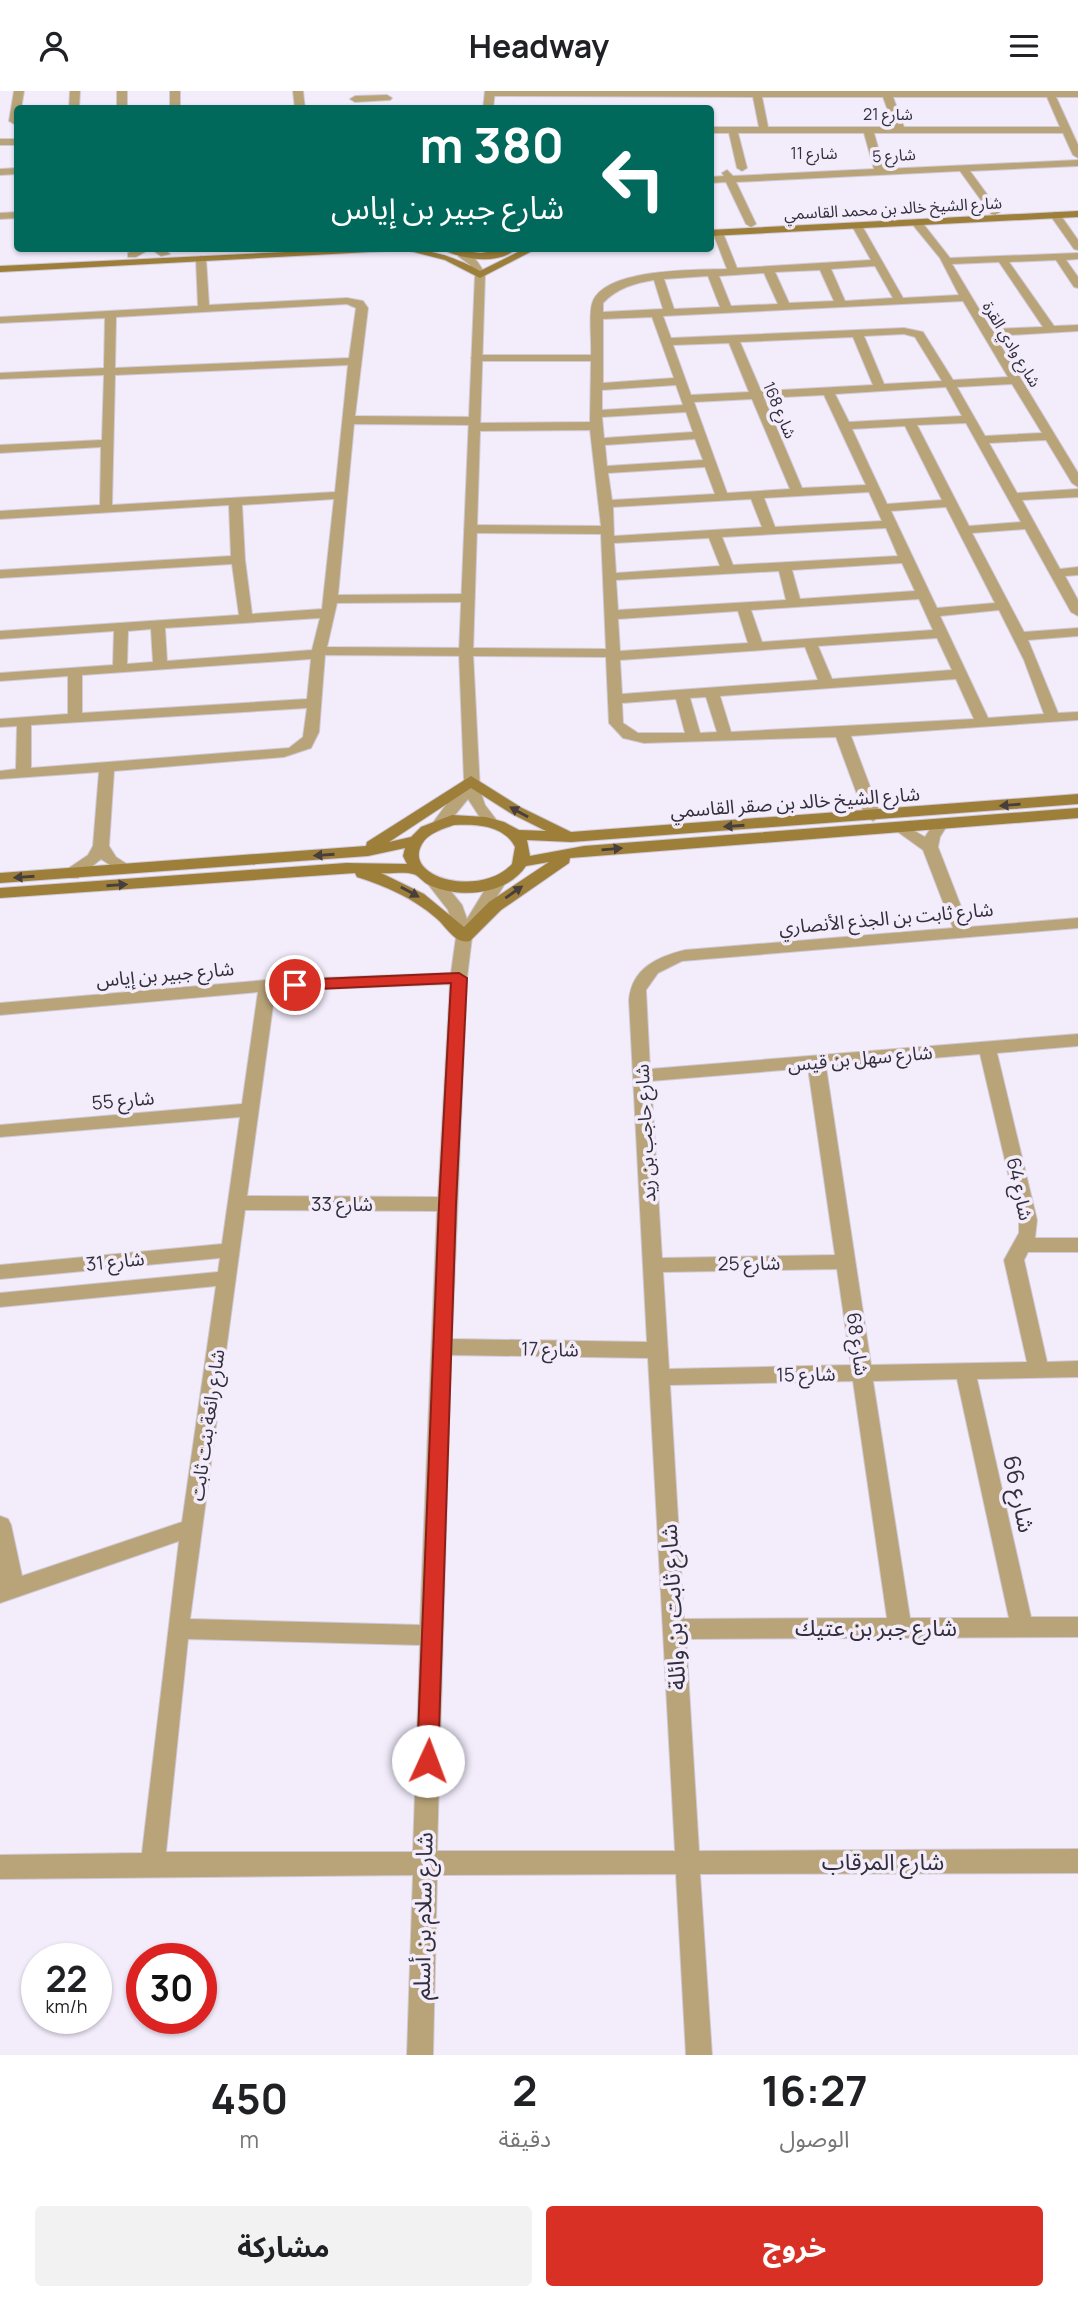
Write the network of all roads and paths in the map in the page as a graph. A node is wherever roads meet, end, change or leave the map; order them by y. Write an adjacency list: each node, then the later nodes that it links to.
1 (490, 92): 2 (street)
2 (594, 92): 5 (street)
3 (789, 92): 5 (street); 6 (street)
4 (898, 92): 6 (street); 7 (street)
5 (757, 94): 13 (street)
6 (887, 94): 15 (street)
7 (1050, 94): 8 (street); 16 (street)
8 (1078, 94)
9 (388, 99): 10 (street)
10 (354, 100)
11 (714, 130): 12 (street, شارع 21)
12 (733, 130): 13 (street, شارع 21); 19 (street)
13 (764, 130): 14 (street, شارع 21)
14 (868, 130): 15 (street, شارع 21); 20 (street)
15 (900, 130): 16 (street, شارع 21)
16 (1066, 130): 17 (street)
17 (1078, 155)
18 (1078, 163): 21 (street, شارع 5)
19 (741, 168): 20 (street, شارع 11); 24 (street, شارع 11)
20 (879, 169): 22 (street, شارع 11)
21 (963, 169): 22 (street, شارع 5); 27 (street)
22 (917, 170): 24 (street, شارع 5)
23 (714, 173): 24 (street, شارع 11)
24 (728, 176): 25 (street, شارع 5); 31 (street)
25 (714, 179)
26 (1078, 208): 27 (main road, شارع الشيخ خالد بن محمد القاسمي)
27 (995, 212): 31 (main road, شارع الشيخ خالد بن محمد القاسمي)
28 (1078, 214): 29 (main road, شارع الشيخ خالد بن محمد القاسمي)
29 (1055, 215): 30 (main road, شارع الشيخ خالد بن محمد القاسمي); 36 (street)
30 (917, 223): 32 (main road, شارع الشيخ خالد بن محمد القاسمي); 51 (street, شارع وادي القرة)
31 (751, 224): 33 (main road, شارع الشيخ خالد بن محمد القاسمي)
32 (858, 226): 34 (main road, شارع الشيخ خالد بن محمد القاسمي); 53 (street)
33 (714, 231)
34 (714, 231)
35 (714, 233): 57 (street)
36 (1078, 247)
37 (138, 252): 46 (street)
38 (154, 252): 46 (main road)
39 (341, 252): 49 (main road)
40 (423, 252): 59 (main road)
41 (457, 252): 59 (street)
42 (461, 252): 43 (main road)
43 (501, 252)
44 (506, 252): 59 (street)
45 (525, 252): 59 (main road)
46 (132, 255): 52 (main road)
47 (1078, 256): 48 (street)
48 (1059, 257): 50 (street); 61 (street)
49 (201, 259): 55 (main road); 65 (street)
50 (1002, 259): 51 (street); 74 (street)
51 (947, 261): 62 (street, شارع وادي القرة)
52 (0, 262)
53 (879, 264): 54 (street); 63 (street)
54 (824, 266): 56 (street); 64 (street)
55 (0, 269)
56 (768, 269): 57 (street); 71 (street)
57 (733, 271): 58 (street)
58 (712, 272): 60 (street); 66 (street)
59 (480, 275): 79 (street)
60 (657, 276): 68 (street); 70 (street)
61 (1078, 285)
62 (966, 297): 63 (street); 76 (street, شارع وادي القرة)
63 (899, 300): 64 (street)
64 (841, 304): 71 (street)
65 (205, 309): 69 (street); 81 (street)
66 (727, 310): 68 (street); 71 (street)
67 (656, 313): 68 (street); 70 (street); 78 (street)
68 (670, 313)
69 (111, 314): 72 (street); 82 (street)
70 (596, 316): 80 (street)
71 (780, 319): 75 (street); 77 (street)
72 (0, 320)
73 (1078, 328): 74 (street)
74 (1050, 329): 76 (street)
75 (856, 333): 86 (street); 88 (street)
76 (987, 333): 84 (street, شارع وادي القرة)
77 (733, 339): 78 (street); 90 (street, شارع 168)
78 (667, 342): 85 (street)
79 (477, 358): 80 (street); 96 (street)
80 (596, 358): 87 (street)
81 (354, 361): 82 (street); 92 (street)
82 (110, 371): 83 (street); 102 (street)
83 (0, 376)
84 (1015, 380): 86 (street); 99 (street, شارع وادي القرة)
85 (681, 381): 87 (street); 91 (street)
86 (950, 384): 88 (street); 93 (street)
87 (597, 387): 94 (street)
88 (880, 388): 89 (street)
89 (828, 391): 90 (street); 97 (street)
90 (757, 395): 91 (street); 108 (street, شارع 168)
91 (688, 403): 94 (street); 98 (street)
92 (348, 419): 96 (street); 110 (street)
93 (968, 419): 95 (street); 100 (street)
94 (597, 420): 96 (street); 101 (street)
95 (909, 422): 97 (street); 115 (street)
96 (474, 424): 122 (street)
97 (844, 426): 107 (street)
98 (700, 435): 101 (street); 104 (street)
99 (1049, 436): 100 (street); 106 (street, شارع وادي القرة)
100 (981, 440): 112 (street)
101 (598, 442): 105 (street)
102 (108, 443): 103 (street); 118 (street)
103 (0, 449)
104 (710, 463): 105 (street); 113 (street)
105 (602, 470): 116 (street)
106 (1078, 483)
107 (873, 488): 108 (street); 117 (street)
108 (797, 492): 111 (street)
109 (1078, 493): 112 (street)
110 (341, 495): 114 (street); 138 (street)
111 (756, 495): 113 (street); 124 (street)
112 (1014, 496): 121 (street)
113 (722, 497): 116 (street)
114 (235, 501): 118 (street); 128 (street)
115 (948, 503): 117 (street); 123 (street)
116 (606, 504): 126 (street)
117 (882, 507): 120 (street)
118 (106, 509): 119 (street)
119 (0, 515)
120 (890, 524): 124 (street); 127 (street)
121 (1030, 525): 123 (street); 133 (street)
122 (470, 529): 126 (street); 136 (street)
123 (963, 530): 139 (street)
124 (770, 531): 125 (street)
125 (714, 534): 126 (street); 130 (street)
126 (606, 535): 134 (street)
127 (906, 559): 129 (street); 135 (street)
128 (238, 560): 132 (street); 144 (street)
129 (784, 566): 130 (street); 137 (street)
130 (728, 570): 134 (street)
131 (1078, 571): 133 (street)
132 (0, 573)
133 (1057, 573): 141 (street)
134 (608, 577): 143 (street)
135 (923, 595): 137 (street); 142 (street)
136 (468, 598): 138 (street); 154 (street)
137 (794, 603): 140 (street)
138 (329, 606): 144 (street); 153 (street)
139 (1003, 606): 142 (street); 150 (street)
140 (743, 607): 143 (street); 152 (street)
141 (1078, 612)
142 (931, 613): 148 (street)
143 (611, 615): 155 (street)
144 (246, 619): 145 (street)
145 (158, 625): 146 (street); 156 (street)
146 (121, 627): 149 (street); 157 (street)
147 (1078, 632): 150 (street)
148 (941, 634): 151 (street); 159 (street)
149 (0, 635)
150 (1019, 637): 167 (street)
151 (810, 643): 152 (street); 161 (street)
152 (756, 646): 155 (street)
153 (318, 652): 154 (street); 156 (street); 165 (street)
154 (466, 653): 155 (street); 178 (street)
155 (613, 654): 164 (street)
156 (160, 666): 157 (street)
157 (120, 669): 158 (street)
158 (75, 672): 160 (street); 168 (street)
159 (960, 674): 161 (street); 170 (street)
160 (0, 677)
161 (826, 684): 162 (street)
162 (712, 692): 163 (street); 173 (street)
163 (682, 694): 164 (street); 174 (street)
164 (615, 699): 174 (street)
165 (314, 703): 168 (street); 175 (street)
166 (1078, 716): 167 (street)
167 (1052, 717): 170 (street)
168 (75, 718): 169 (street)
169 (24, 722): 171 (street); 176 (street)
170 (983, 722): 172 (street)
171 (0, 723)
172 (842, 732): 173 (street); 181 (street)
173 (725, 736): 174 (street)
174 (694, 738)
175 (107, 769): 176 (street); 189 (street)
176 (23, 774): 177 (street)
177 (0, 775)
178 (471, 781): 182 (street); 183 (street); 187 (main road, one-way to 178); 192 (main road)
179 (1078, 799): 181 (main road, شارع الشيخ خالد بن صقر القاسمي, one-way to 181)
180 (1078, 813): 184 (main road, شارع الشيخ خالد بن صقر القاسمي)
181 (873, 816): 187 (main road, شارع الشيخ خالد بن صقر القاسمي, one-way to 187)
182 (489, 822): 183 (main road); 186 (main road)
183 (440, 824): 188 (main road)
184 (940, 824): 185 (main road, شارع الشيخ خالد بن صقر القاسمي); 190 (street)
185 (899, 827): 190 (street); 191 (main road, شارع الشيخ خالد بن صقر القاسمي, one-way to 185)
186 (515, 835): 187 (main road, شارع الشيخ خالد بن صقر القاسمي); 193 (main road)
187 (571, 838)
188 (415, 841): 192 (main road); 195 (main road)
189 (101, 846): 196 (street); 197 (street)
190 (930, 847): 203 (street)
191 (584, 851): 193 (main road, شارع الشيخ خالد بن صقر القاسمي); 204 (main road, one-way to 191)
192 (358, 852): 196 (main road, one-way to 196)
193 (521, 862): 199 (main road)
194 (346, 868): 195 (main road); 201 (main road, one-way to 194); 204 (main road, one-way to 204)
195 (416, 869): 200 (main road)
196 (128, 870): 197 (main road)
197 (72, 874): 198 (main road, one-way to 198)
198 (0, 879)
199 (498, 882): 200 (main road); 204 (street, شارع سلام بن أسلم)
200 (435, 883): 204 (street, شارع سلام بن أسلم)
201 (0, 893)
202 (1078, 923): 203 (street, شارع ثابت بن الجذع الأنصاري)
203 (962, 932): 205 (street, شارع ثابت بن الجذع الأنصاري)
204 (464, 937): 206 (street, شارع سلام بن أسلم)
205 (697, 954): 212 (street, شارع حاجب بن زيد)
206 (459, 978): 207 (street, شارع جبير بن إياس); 216 (street, شارع سلام بن أسلم)
207 (267, 986): 208 (street, شارع جبير بن إياس); 213 (street, شارع رائعة بنت ثابت)
208 (0, 1009)
209 (1078, 1040): 210 (street, شارع سهل بن قيس)
210 (987, 1047): 211 (street, شارع سهل بن قيس); 217 (street, شارع 64)
211 (816, 1061): 212 (street, شارع سهل بن قيس); 220 (street, شارع 68)
212 (641, 1076): 221 (street, شارع حاجب بن زيد)
213 (250, 1110): 214 (street, شارع 55); 215 (street, شارع رائعة بنت ثابت)
214 (0, 1131)
215 (237, 1203): 216 (street, شارع 33); 219 (street, شارع رائعة بنت ثابت)
216 (447, 1204): 225 (street, شارع سلام بن أسلم)
217 (1022, 1245): 218 (street); 228 (street, شارع 64)
218 (1078, 1245)
219 (231, 1250): 222 (street, شارع 31); 223 (street, شارع رائعة بنت ثابت)
220 (846, 1262): 221 (street, شارع 25); 230 (street, شارع 68)
221 (653, 1265): 226 (street, شارع حاجب بن زيد)
222 (0, 1272)
223 (227, 1278): 224 (street, شارع 31); 233 (street, شارع رائعة بنت ثابت)
224 (0, 1300)
225 (442, 1347): 226 (street, شارع 17); 240 (street, شارع سلام بن أسلم)
226 (657, 1350): 231 (street, شارع ثابت بن وائلة)
227 (1078, 1369): 228 (street, شارع 15)
228 (1039, 1370): 229 (street, شارع 15)
229 (965, 1371): 230 (street, شارع 15); 235 (street, شارع 66)
230 (863, 1373): 231 (street, شارع 15); 237 (street, شارع 68)
231 (659, 1377): 239 (street, شارع ثابت بن وائلة)
232 (0, 1525): 234 (street)
233 (193, 1527): 234 (street); 238 (street, شارع رائعة بنت ثابت)
234 (7, 1590)
235 (1022, 1627): 236 (street, شارع جبر بن عتيك); 237 (street, شارع جبر بن عتيك)
236 (1078, 1627)
237 (900, 1628): 239 (street, شارع جبر بن عتيك)
238 (178, 1629): 240 (street); 243 (street, شارع رائعة بنت ثابت)
239 (674, 1629): 244 (street, شارع ثابت بن وائلة)
240 (431, 1635): 242 (street, شارع سلام بن أسلم)
241 (1078, 1861): 244 (street, شارع المرقاب)
242 (424, 1862): 243 (street); 244 (street, شارع المرقاب); 246 (street, شارع سلام بن أسلم)
243 (153, 1864): 245 (street)
244 (689, 1864): 247 (street)
245 (0, 1867)
246 (420, 2055)
247 (699, 2055)

